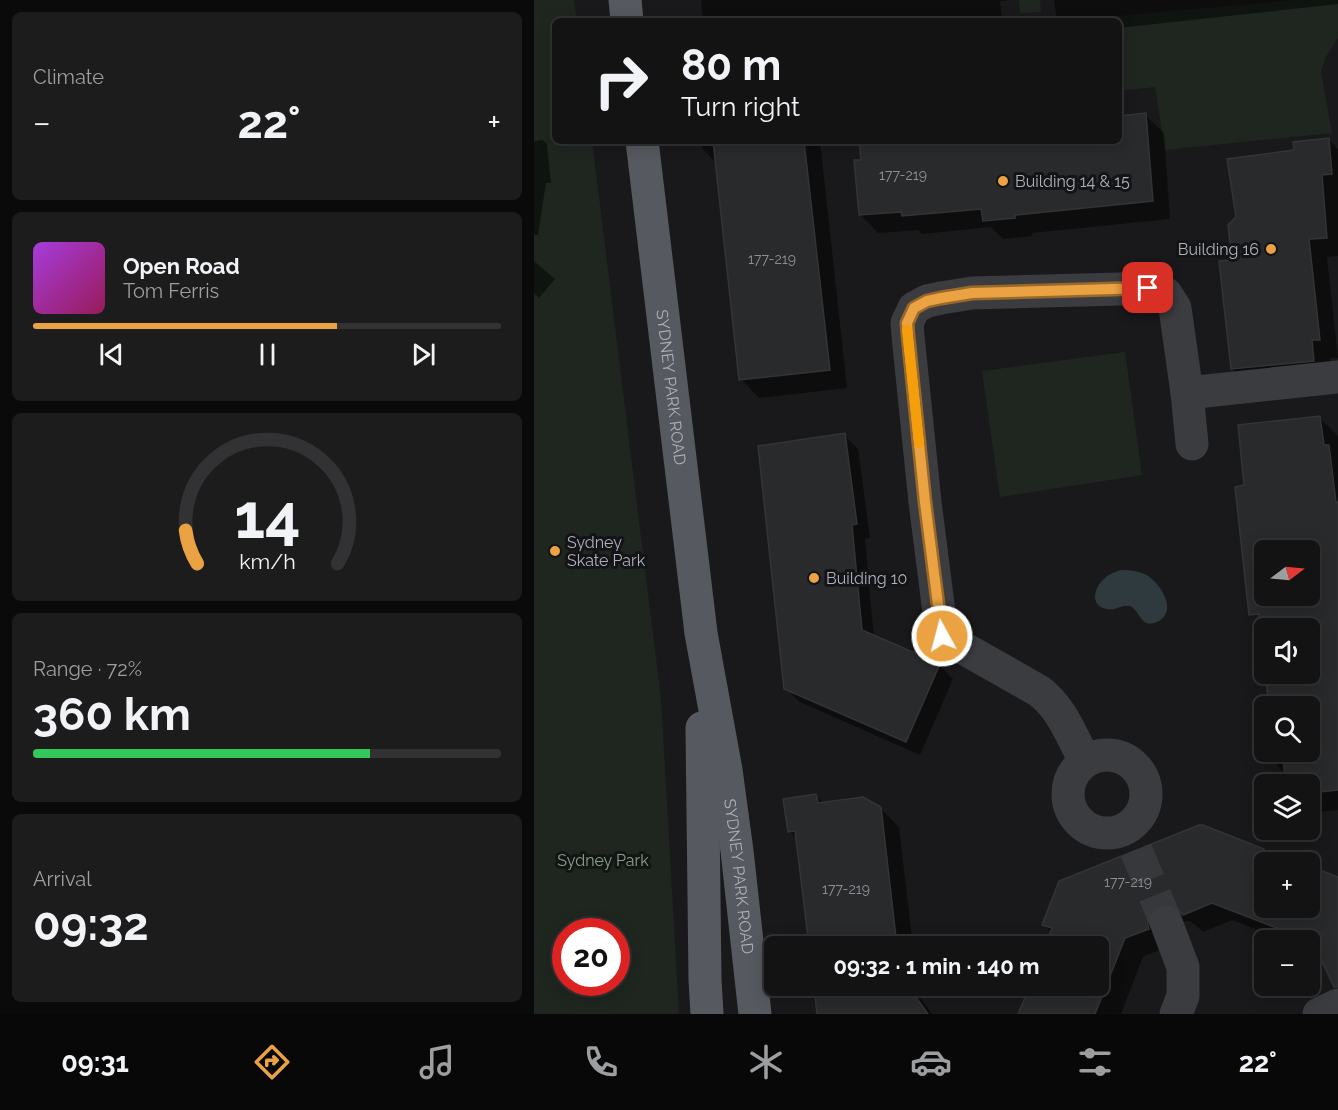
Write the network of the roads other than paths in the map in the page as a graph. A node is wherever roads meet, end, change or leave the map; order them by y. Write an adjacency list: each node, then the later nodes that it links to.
1 (624, 0): 2 (main road)
2 (627, 18)
3 (642, 144): 7 (main road, SYDNEY PARK ROAD)
4 (1338, 377): 5 (lane)
5 (1186, 393): 6 (lane); 8 (lane)
6 (1192, 444)
7 (700, 633): 12 (main road, SYDNEY PARK ROAD); 13 (main road, SYDNEY PARK ROAD)
8 (1085, 761): 8 (lane)
9 (1166, 922): 10 (lane)
10 (1184, 967): 14 (lane); 15 (lane)
11 (1338, 1005): 16 (lane)
12 (707, 1014)
13 (755, 1014)
14 (1153, 1014)
15 (1176, 1014)
16 (1319, 1014)

